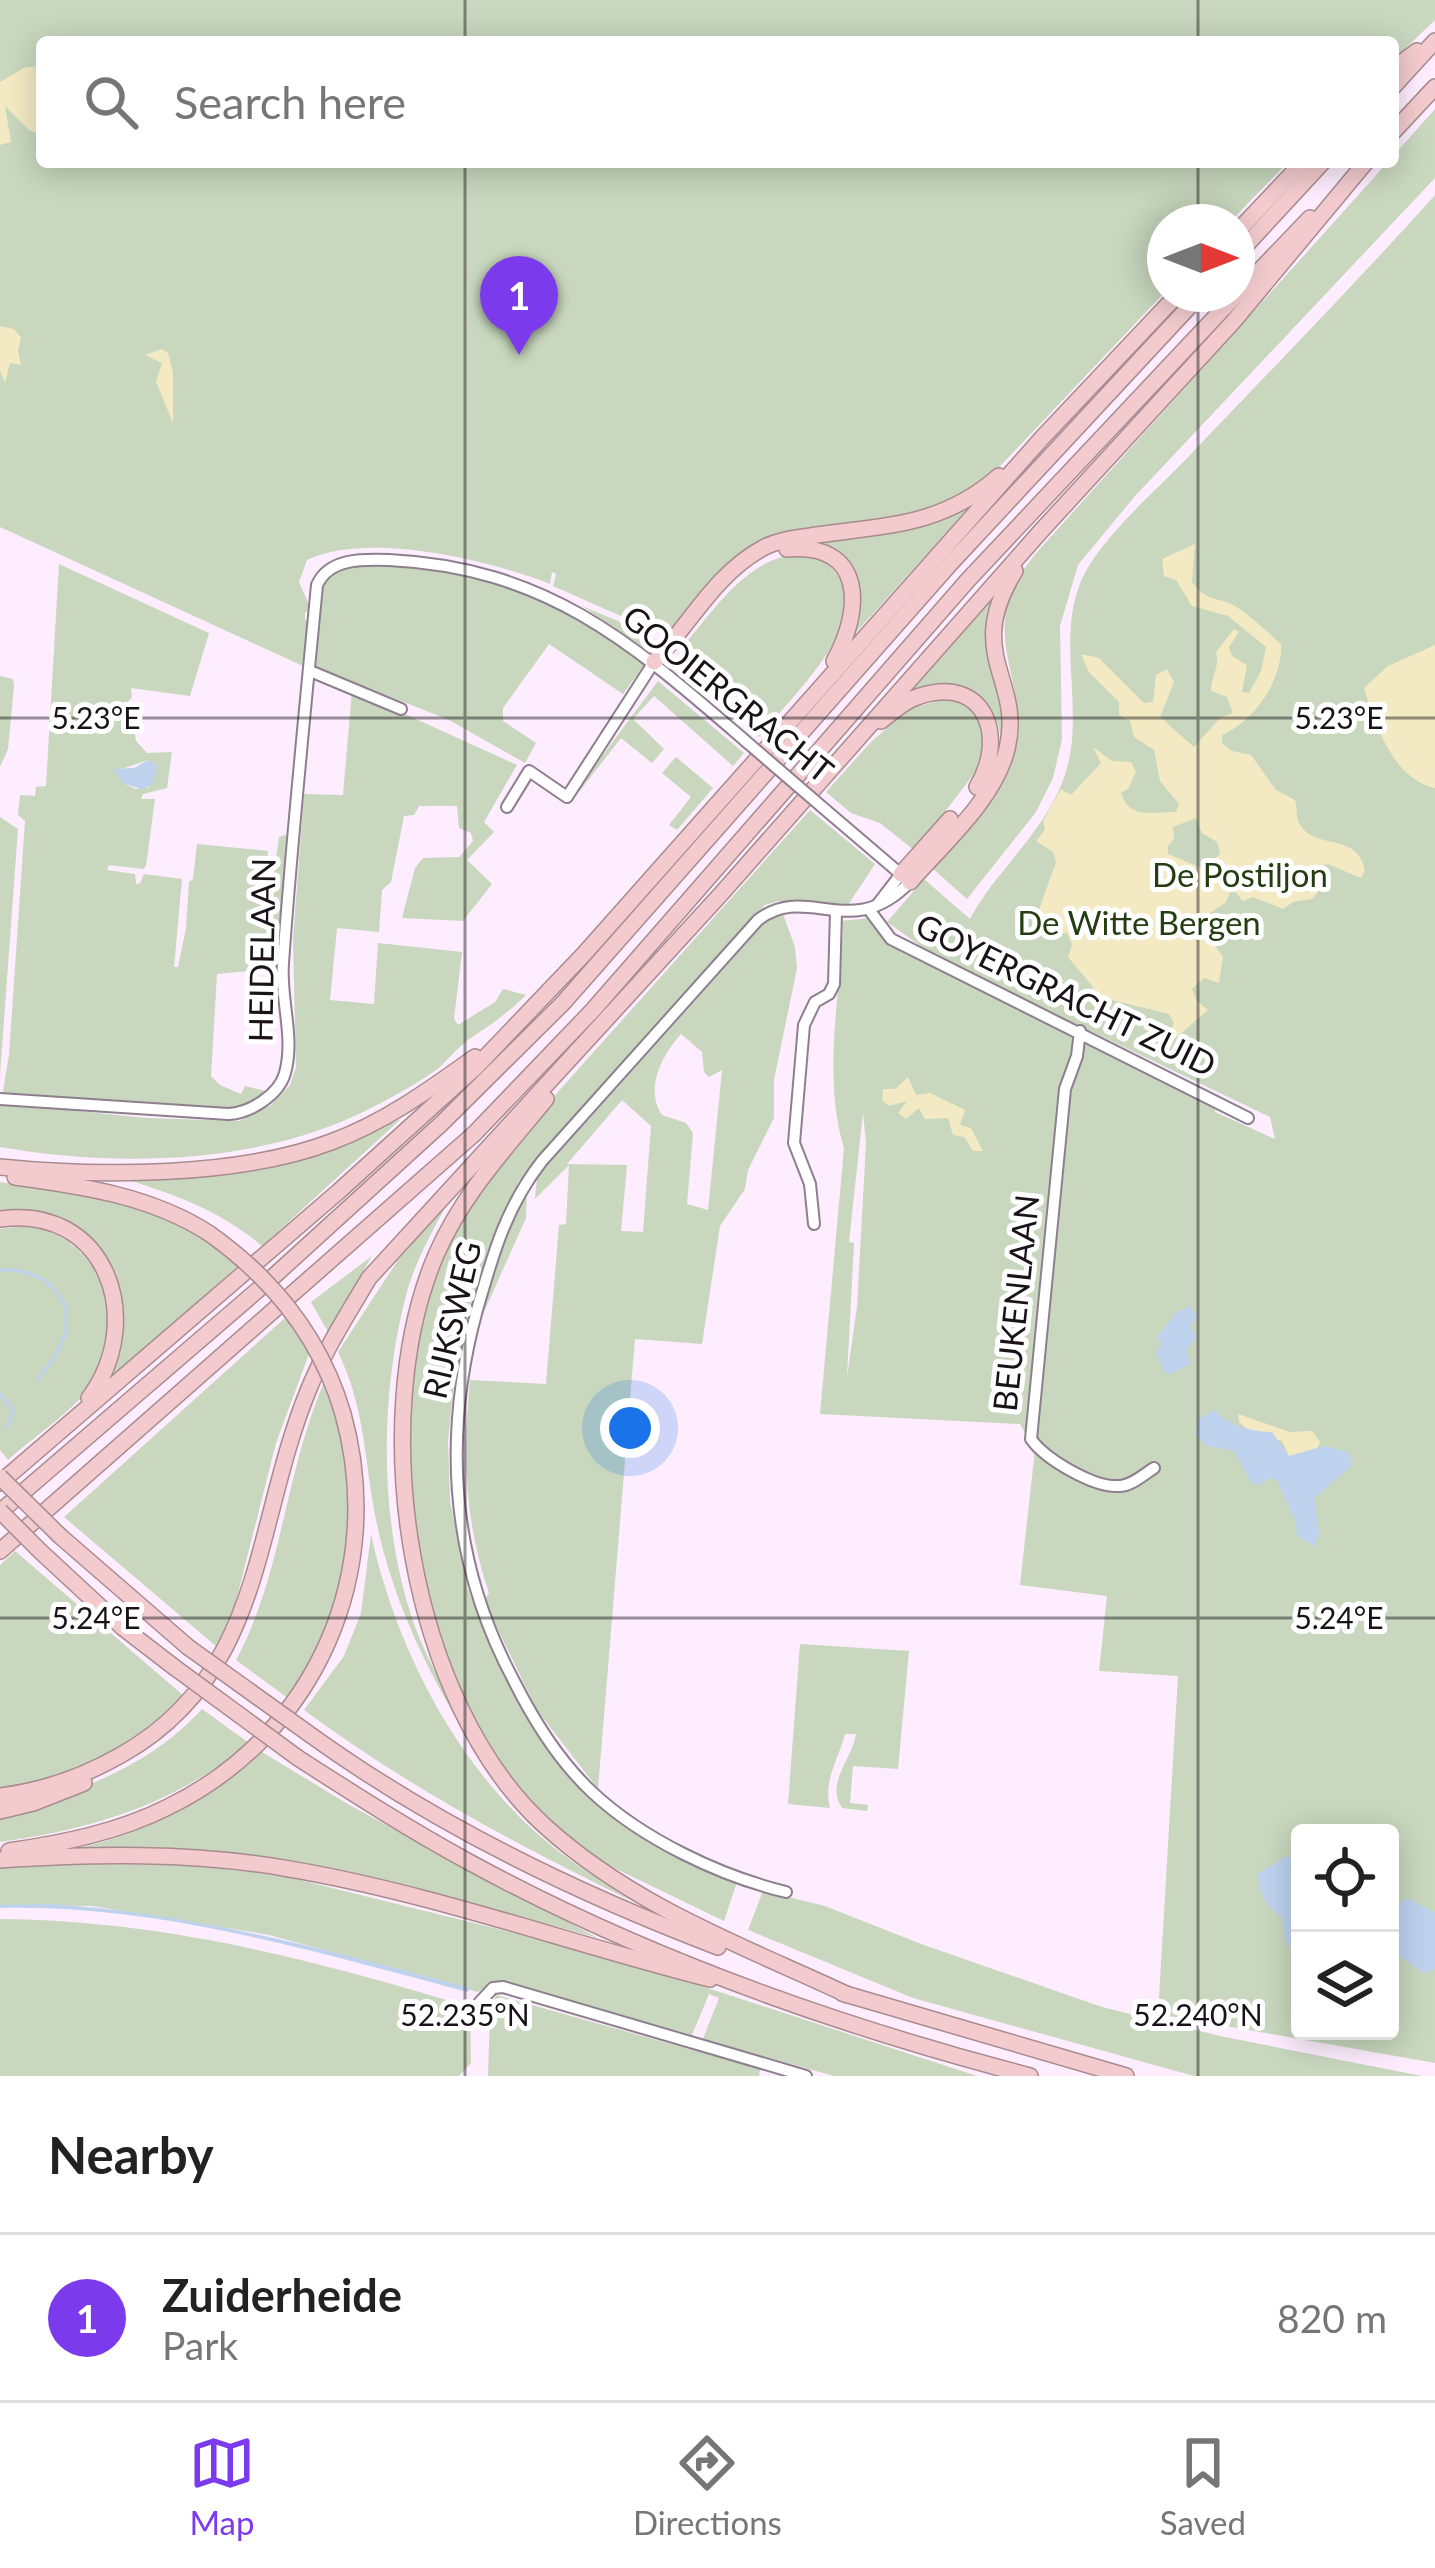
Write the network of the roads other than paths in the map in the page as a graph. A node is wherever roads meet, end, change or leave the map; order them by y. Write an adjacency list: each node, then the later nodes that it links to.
1 (1435, 40): 2 (highway); 3 (highway)
2 (1399, 66)
3 (1399, 80)
4 (1435, 87): 5 (highway)
5 (1399, 126)
6 (1297, 168): 10 (highway)
7 (1318, 168): 11 (highway)
8 (1359, 168): 12 (highway)
9 (1360, 168): 17 (highway)
10 (1255, 213)
11 (1255, 236)
12 (1255, 275)
13 (1161, 312): 16 (highway)
14 (1185, 312): 39 (highway)
15 (1220, 312): 40 (highway)
16 (1042, 438): 18 (highway); 20 (highway)
17 (1040, 531): 22 (highway); 24 (highway)
18 (658, 666): 19 (street, GOOIERGRACHT); 20 (highway); 23 (street); 24 (street, GOOIERGRACHT, bridge)
19 (310, 670): 21 (street); 30 (street, HEIDELAAN)
20 (819, 686): 27 (highway)
21 (401, 709)
22 (854, 740): 24 (highway); 29 (highway)
23 (507, 807)
24 (905, 878): 25 (street)
25 (873, 909): 26 (street); 28 (street, GOYERGRACHT ZUID)
26 (834, 912): 34 (street); 44 (street, RIJKSWEG)
27 (511, 1031): 32 (highway); 35 (highway)
28 (1079, 1031): 31 (street, GOYERGRACHT ZUID); 36 (street, BEUKENLAAN)
29 (586, 1043): 38 (highway); 45 (highway)
30 (0, 1099)
31 (1248, 1118)
32 (0, 1171): 43 (highway, bridge)
33 (0, 1219): 35 (highway)
34 (814, 1224)
35 (73, 1420): 37 (highway)
36 (1154, 1468)
37 (0, 1480): 45 (highway, bridge)
38 (274, 1508): 41 (highway); 42 (highway)
39 (0, 1511): 46 (highway, bridge)
40 (0, 1551)
41 (0, 1796)
42 (0, 1810)
43 (0, 1856): 46 (highway)
44 (786, 1892)
45 (848, 1995): 50 (highway)
46 (782, 1998): 49 (highway)
47 (479, 2002): 48 (street)
48 (806, 2076)
49 (1030, 2076)
50 (1126, 2076)

